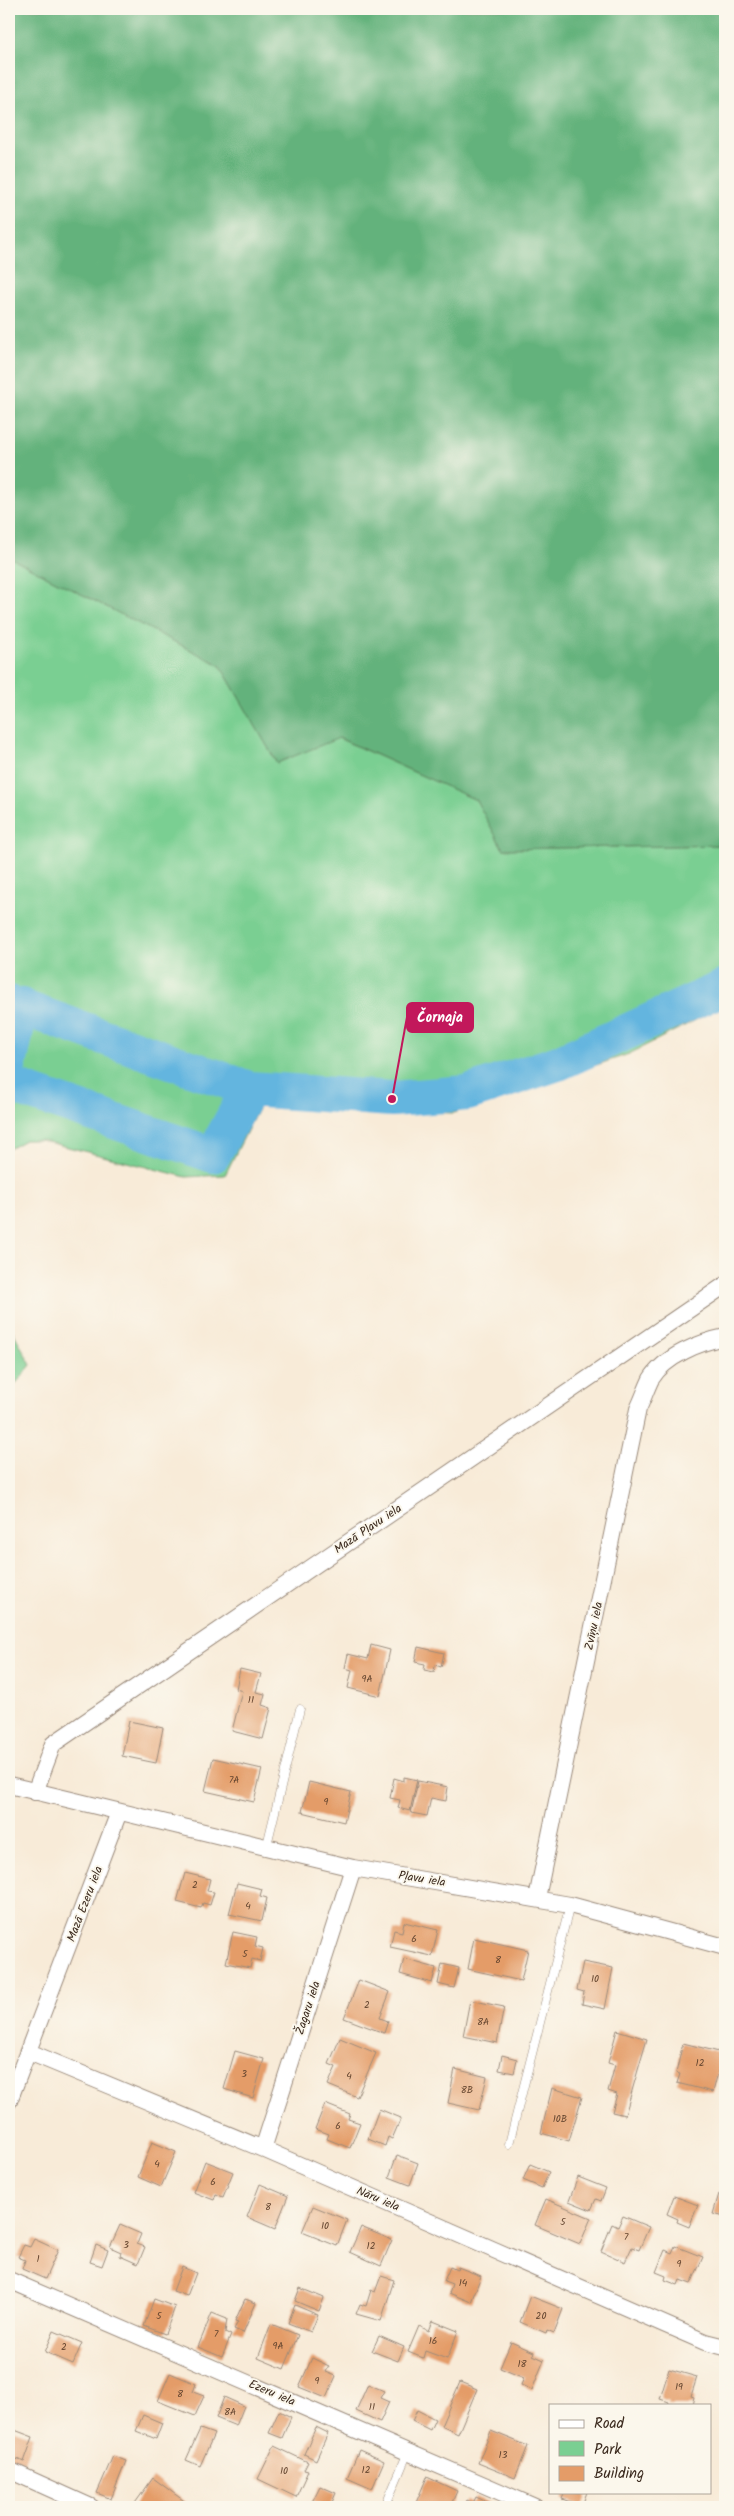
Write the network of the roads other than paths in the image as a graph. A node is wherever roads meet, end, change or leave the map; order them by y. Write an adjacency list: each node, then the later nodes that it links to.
1 (725, 1285): 5 (street, Mazā Pļavu iela)
2 (725, 1337): 9 (street, Zvīņu iela)
3 (300, 1709): 7 (lane)
4 (9, 1785): 5 (street)
5 (35, 1792): 6 (street)
6 (119, 1812): 7 (street, Pļavu iela); 12 (street, Mazā Ezeru iela)
7 (266, 1849): 8 (street, Pļavu iela)
8 (353, 1868): 9 (street, Pļavu iela); 15 (street, Žagaru iela)
9 (538, 1898): 10 (street, Pļavu iela)
10 (570, 1905): 11 (street, Pļavu iela); 14 (lane)
11 (725, 1946)
12 (29, 2052): 13 (street, Mazā Ezeru iela); 15 (street, Nāru iela)
13 (9, 2101)
14 (509, 2144)
15 (263, 2149): 17 (street, Nāru iela)
16 (9, 2280): 18 (street, Ezeru iela)
17 (725, 2348)
18 (408, 2452): 21 (lane); 22 (street, Ezeru iela)
19 (9, 2470): 20 (street)
20 (91, 2507)
21 (385, 2507)
22 (535, 2507)

